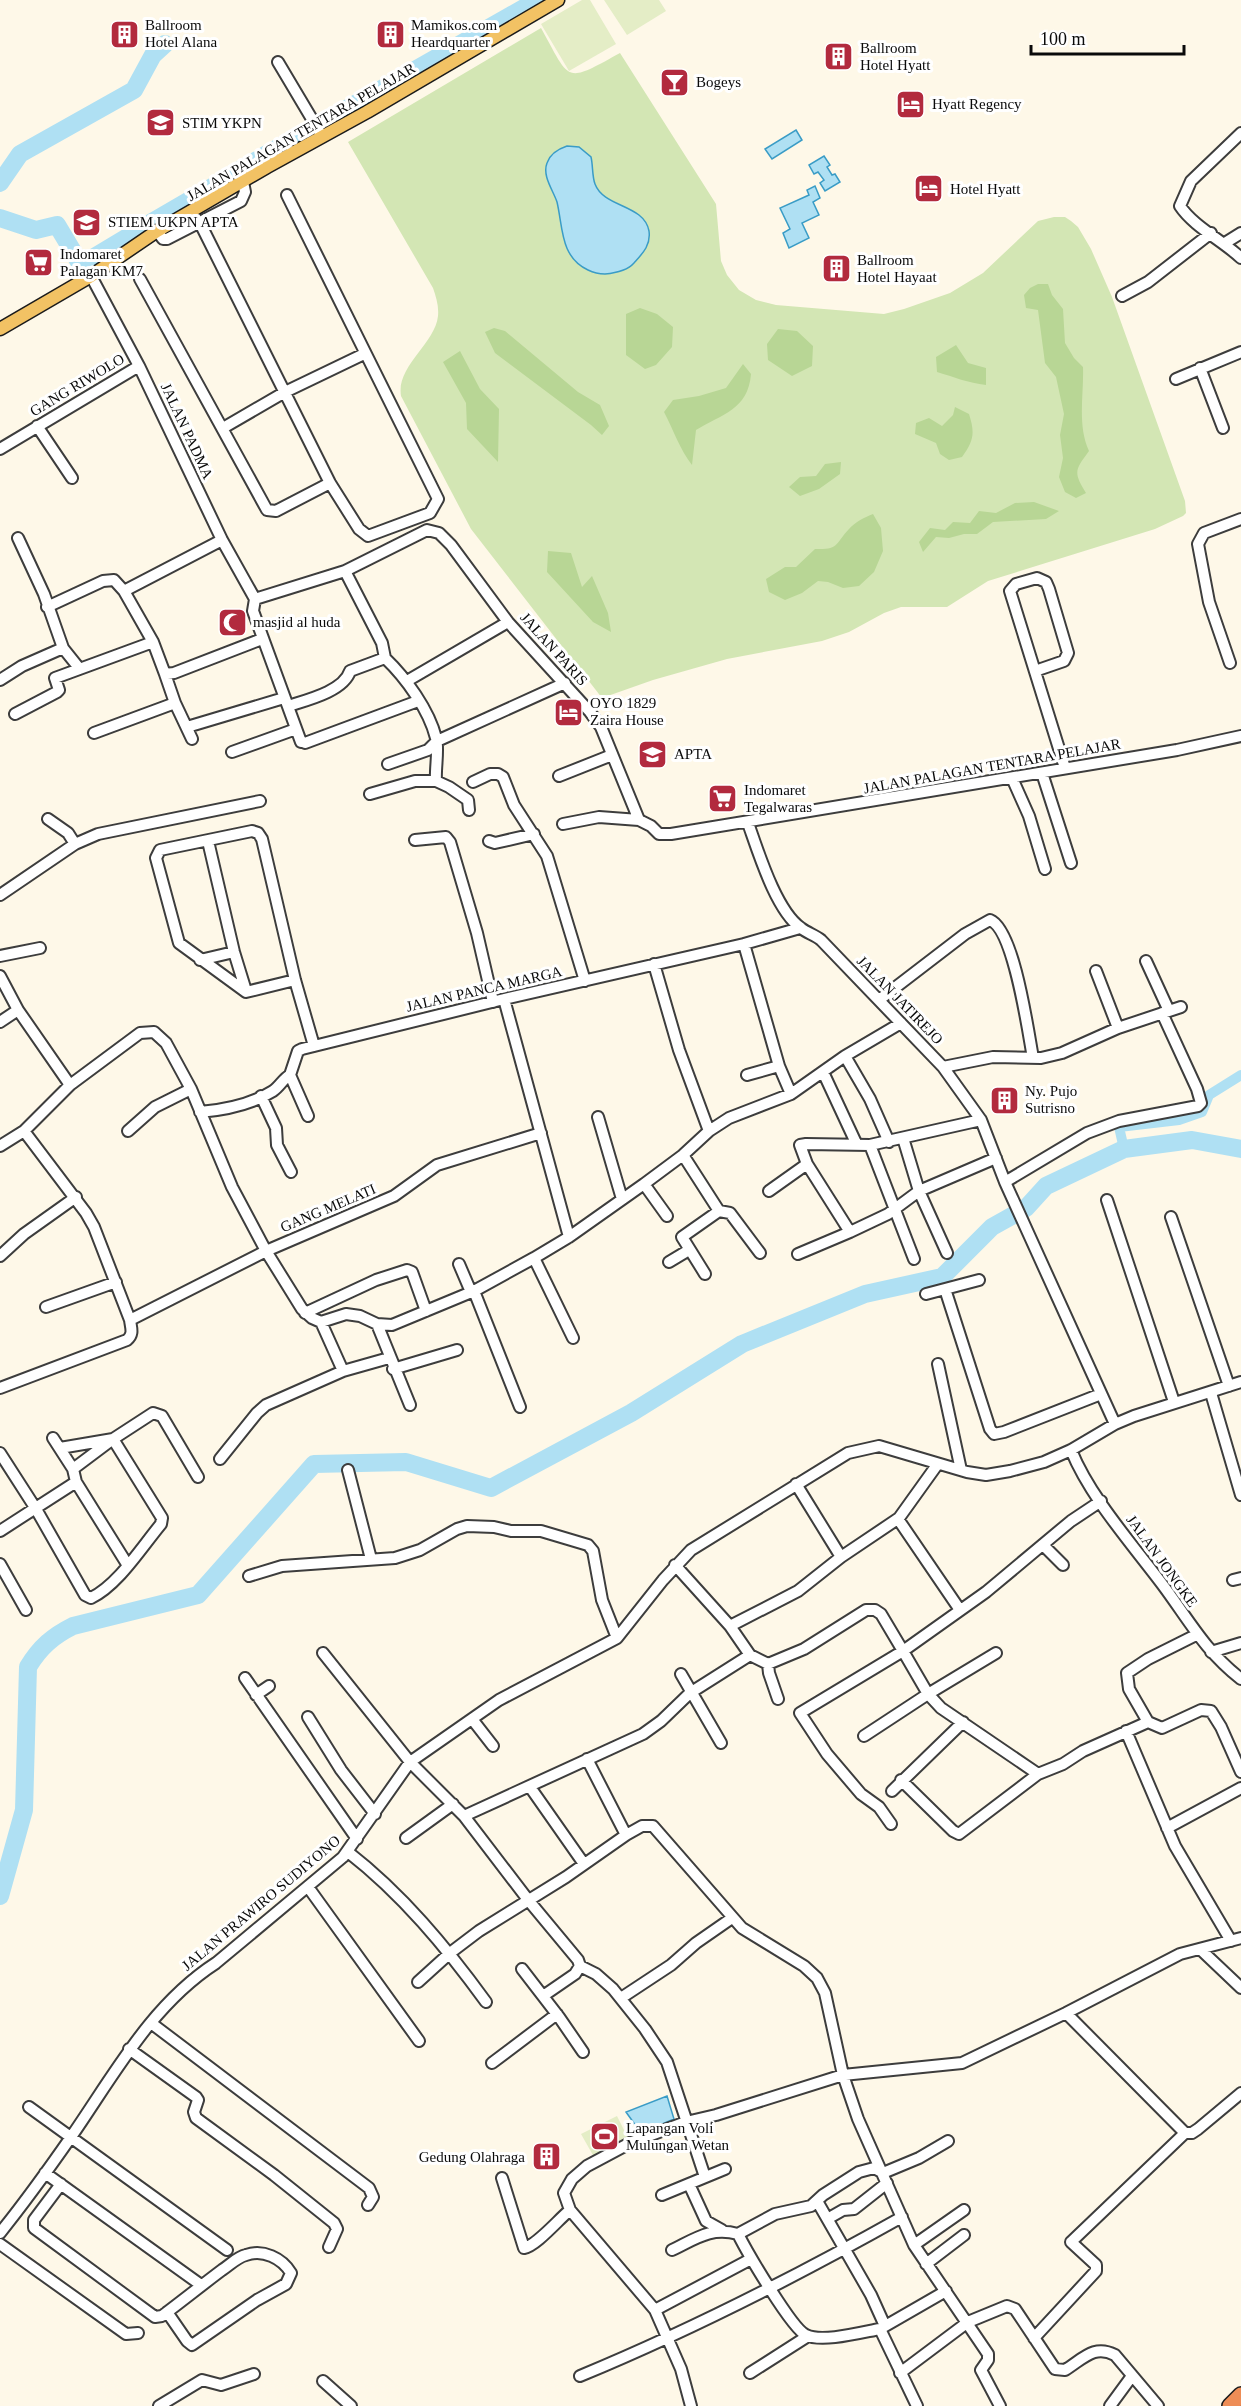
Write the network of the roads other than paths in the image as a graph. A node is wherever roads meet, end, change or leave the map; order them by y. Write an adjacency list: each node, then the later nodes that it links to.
1 (558, 0): 4 (main road, JALAN PALAGAN TENTARA PELAJAR)
2 (278, 62): 4 (street)
3 (1241, 133): 9 (street)
4 (322, 136): 5 (main road, JALAN PALAGAN TENTARA PELAJAR)
5 (243, 183): 7 (street); 8 (main road, JALAN PALAGAN TENTARA PELAJAR)
6 (287, 195): 18 (street)
7 (200, 223): 8 (street); 22 (street)
8 (157, 231): 13 (main road, JALAN PALAGAN TENTARA PELAJAR)
9 (1211, 233): 11 (street); 15 (street)
10 (1241, 233): 11 (street)
11 (1225, 243): 12 (street)
12 (1241, 258)
13 (91, 276): 16 (main road, JALAN PALAGAN TENTARA PELAJAR); 19 (street, JALAN PADMA)
14 (140, 279): 24 (street)
15 (1122, 296)
16 (0, 329)
17 (1241, 352): 20 (street)
18 (364, 354): 22 (street); 28 (street)
19 (139, 366): 23 (street, GANG RIWOLO); 31 (street, JALAN PADMA)
20 (1200, 368): 21 (street); 25 (street)
21 (1176, 379)
22 (285, 392): 24 (street); 28 (street)
23 (37, 426): 26 (street, GANG RIWOLO); 27 (street)
24 (223, 428): 28 (street)
25 (1223, 428)
26 (0, 449)
27 (72, 478)
28 (330, 483)
29 (1241, 519): 41 (street)
30 (18, 538): 35 (street)
31 (222, 540): 33 (street); 34 (street, JALAN PADMA)
32 (345, 571): 34 (street, JALAN PARIS); 36 (street, JALAN PARIS); 40 (street)
33 (124, 591): 35 (street); 38 (street)
34 (255, 599): 37 (street)
35 (47, 608): 39 (street)
36 (508, 622): 46 (street); 47 (street, JALAN PARIS)
37 (262, 639): 44 (street); 49 (street)
38 (153, 642): 42 (street); 44 (street)
39 (63, 648): 42 (street); 45 (street)
40 (386, 658): 46 (street); 49 (street)
41 (1230, 663)
42 (79, 668): 51 (street)
43 (1035, 671): 43 (street); 61 (street)
44 (165, 674): 50 (street)
45 (0, 680)
46 (407, 681): 48 (street)
47 (565, 683): 57 (street); 59 (street, JALAN PARIS)
48 (418, 701): 53 (street); 57 (street)
49 (286, 702): 52 (street); 53 (street)
50 (175, 703): 52 (street); 54 (street)
51 (15, 714)
52 (187, 728): 56 (street)
53 (296, 729): 58 (street)
54 (94, 733)
55 (1241, 736): 61 (street, JALAN PALAGAN TENTARA PELAJAR)
56 (192, 739)
57 (437, 741): 60 (street); 65 (street)
58 (232, 752)
59 (612, 755): 63 (street); 71 (street, JALAN PARIS)
60 (388, 764)
61 (1065, 768): 62 (street, JALAN PALAGAN TENTARA PELAJAR)
62 (1042, 773): 64 (street, JALAN PALAGAN TENTARA PELAJAR); 79 (street)
63 (559, 776)
64 (1012, 778): 72 (street, JALAN PALAGAN TENTARA PELAJAR); 80 (street)
65 (436, 781): 67 (street); 69 (street)
66 (473, 782): 74 (street)
67 (370, 794)
68 (260, 801): 78 (street)
69 (469, 810)
70 (48, 819): 78 (street)
71 (639, 820): 72 (street); 73 (street)
72 (748, 823): 82 (street, JALAN JATIREJO)
73 (563, 824)
74 (534, 834): 77 (street); 93 (street)
75 (415, 840): 95 (street)
76 (208, 841): 85 (street); 87 (street); 92 (street)
77 (489, 841)
78 (75, 844): 81 (street)
79 (1071, 863)
80 (1045, 869)
81 (0, 895)
82 (800, 928): 83 (street, JALAN PANCA MARGA); 96 (street, JALAN JATIREJO)
83 (744, 944): 89 (street, JALAN PANCA MARGA); 106 (street)
84 (40, 948): 86 (street)
85 (234, 952): 87 (street); 94 (street)
86 (0, 956)
87 (200, 960): 94 (street)
88 (1146, 961): 99 (street)
89 (654, 964): 93 (street, JALAN PANCA MARGA); 121 (street)
90 (1096, 971): 102 (street)
91 (0, 976): 98 (street)
92 (295, 980): 94 (street); 103 (street)
93 (585, 981): 95 (street, JALAN PANCA MARGA)
94 (246, 992)
95 (499, 1000): 103 (street, JALAN PANCA MARGA); 122 (street)
96 (879, 1000): 101 (street, JALAN JATIREJO); 105 (street)
97 (1181, 1007): 99 (street)
98 (18, 1010): 100 (street); 111 (street)
99 (1166, 1012): 102 (street); 132 (street)
100 (0, 1022)
101 (901, 1023): 104 (street); 107 (street, JALAN JATIREJO)
102 (1118, 1029): 105 (street)
103 (314, 1046): 109 (street, JALAN PANCA MARGA)
104 (845, 1056): 108 (street); 124 (street)
105 (1033, 1058): 107 (street)
106 (779, 1066): 110 (street); 113 (street)
107 (944, 1067): 118 (street, JALAN JATIREJO)
108 (823, 1072): 113 (street); 125 (street)
109 (290, 1075): 114 (street, JALAN PANCA MARGA); 116 (street)
110 (747, 1075)
111 (69, 1085): 112 (street); 119 (street)
112 (191, 1089): 115 (street); 120 (street)
113 (790, 1094): 121 (street)
114 (261, 1096): 115 (street, JALAN PANCA MARGA); 131 (street)
115 (200, 1112): 146 (street)
116 (308, 1116)
117 (598, 1117): 137 (street)
118 (981, 1120): 123 (street); 129 (street, JALAN JATIREJO)
119 (24, 1131): 127 (street); 136 (street)
120 (128, 1131)
121 (709, 1131): 128 (street)
122 (540, 1133): 144 (street); 146 (street, GANG MELATI)
123 (903, 1138): 124 (street); 135 (street)
124 (889, 1142): 126 (street)
125 (857, 1145): 126 (street); 130 (street)
126 (870, 1145): 139 (street)
127 (0, 1146)
128 (683, 1155): 133 (street); 140 (street)
129 (996, 1158): 132 (street, JALAN JATIREJO); 135 (street)
130 (807, 1164): 134 (street); 143 (street)
131 (291, 1172)
132 (1005, 1182): 176 (street, JALAN JATIREJO)
133 (644, 1184): 137 (street); 141 (street)
134 (769, 1191)
135 (919, 1191): 139 (street); 148 (street)
136 (76, 1197): 150 (street); 157 (street)
137 (622, 1199): 144 (street)
138 (1107, 1200): 177 (street)
139 (894, 1210): 143 (street); 152 (street)
140 (719, 1211): 145 (street); 147 (street)
141 (667, 1216)
142 (1171, 1217): 173 (street)
143 (850, 1232): 149 (street)
144 (569, 1237): 151 (street)
145 (689, 1250): 153 (street); 155 (street)
146 (266, 1251): 163 (street); 164 (street, GANG MELATI)
147 (760, 1253)
148 (947, 1253)
149 (798, 1254)
150 (0, 1256)
151 (534, 1258): 159 (street); 167 (street)
152 (914, 1259)
153 (669, 1262)
154 (459, 1264): 159 (street)
155 (705, 1274)
156 (978, 1280): 158 (street)
157 (116, 1282): 161 (street); 164 (street)
158 (945, 1289): 160 (street); 176 (street)
159 (473, 1292): 162 (street); 179 (street)
160 (926, 1294)
161 (46, 1306)
162 (426, 1311): 163 (street); 166 (street)
163 (305, 1313): 165 (street)
164 (130, 1320): 174 (street)
165 (321, 1322): 166 (street); 171 (street)
166 (377, 1324): 169 (street)
167 (573, 1338)
168 (457, 1350): 169 (street)
169 (391, 1364): 171 (street); 178 (street)
170 (938, 1364): 188 (street)
171 (343, 1371): 184 (street)
172 (1241, 1382): 173 (street, JALAN PRAWIRO SUDIYONO)
173 (1229, 1386): 175 (street, JALAN PRAWIRO SUDIYONO)
174 (0, 1388)
175 (1211, 1392): 177 (street, JALAN PRAWIRO SUDIYONO); 192 (street)
176 (1101, 1395): 180 (street)
177 (1174, 1402): 180 (street, JALAN PRAWIRO SUDIYONO)
178 (410, 1405)
179 (520, 1407)
180 (1115, 1424): 182 (street, JALAN PRAWIRO SUDIYONO)
181 (113, 1439): 186 (street); 186 (street); 189 (street); 201 (street)
182 (1071, 1450): 188 (street, JALAN PRAWIRO SUDIYONO); 193 (street, JALAN JONGKE)
183 (0, 1453): 194 (street)
184 (220, 1459)
185 (937, 1465): 188 (street, JALAN PRAWIRO SUDIYONO); 191 (street, JALAN PRAWIRO SUDIYONO); 195 (street)
186 (74, 1469): 190 (street)
187 (348, 1470): 199 (street)
188 (961, 1470)
189 (198, 1477)
190 (76, 1482): 194 (street); 201 (street)
191 (796, 1484): 198 (street); 202 (street, JALAN PRAWIRO SUDIYONO)
192 (1241, 1495)
193 (1101, 1501): 197 (street); 208 (street, JALAN JONGKE)
194 (36, 1509): 196 (street); 201 (street)
195 (898, 1519): 198 (street); 206 (street)
196 (0, 1531)
197 (1043, 1545): 203 (street); 206 (street)
198 (841, 1557): 207 (street)
199 (371, 1560): 204 (street); 209 (street)
200 (0, 1564): 205 (street)
201 (127, 1564)
202 (675, 1565): 207 (street); 209 (street, JALAN PRAWIRO SUDIYONO)
203 (1063, 1565)
204 (249, 1576)
205 (26, 1610)
206 (960, 1610): 211 (street)
207 (730, 1626): 215 (street)
208 (1196, 1635): 212 (street, JALAN JONGKE); 228 (street)
209 (617, 1638): 226 (street, JALAN PRAWIRO SUDIYONO)
210 (1241, 1643): 212 (street)
211 (903, 1651): 216 (street); 222 (street); 244 (street)
212 (1211, 1652): 219 (street, JALAN JONGKE)
213 (323, 1653): 234 (street)
214 (996, 1653): 222 (street)
215 (750, 1655): 216 (street); 221 (street)
216 (768, 1664): 224 (street)
217 (681, 1674): 221 (street)
218 (245, 1678): 223 (street)
219 (1241, 1679)
220 (268, 1686): 223 (street)
221 (690, 1693): 231 (street); 233 (street)
222 (928, 1694): 227 (street); 230 (street)
223 (256, 1695): 248 (street)
224 (778, 1699)
225 (308, 1717): 242 (street)
226 (472, 1719): 232 (street); 234 (street, JALAN PRAWIRO SUDIYONO)
227 (963, 1722): 236 (street); 237 (street)
228 (1148, 1722): 229 (street); 235 (street)
229 (1126, 1731): 236 (street); 245 (street)
230 (864, 1736)
231 (721, 1743)
232 (493, 1746)
233 (587, 1759): 238 (street); 246 (street)
234 (410, 1762): 241 (street); 242 (street, JALAN PRAWIRO SUDIYONO)
235 (1241, 1772)
236 (1038, 1774): 237 (street)
237 (901, 1780): 240 (street)
238 (530, 1786): 243 (street); 250 (street)
239 (1241, 1788): 245 (street)
240 (892, 1791)
241 (453, 1804): 243 (street); 247 (street)
242 (375, 1814): 248 (street, JALAN PRAWIRO SUDIYONO)
243 (464, 1816): 252 (street)
244 (891, 1824)
245 (1167, 1828): 254 (street)
246 (626, 1835): 250 (street); 253 (street)
247 (406, 1838)
248 (357, 1839): 249 (street, JALAN PRAWIRO SUDIYONO)
249 (348, 1852): 251 (street, JALAN PRAWIRO SUDIYONO); 256 (street)
250 (584, 1864): 252 (street)
251 (308, 1887): 266 (street, JALAN PRAWIRO SUDIYONO); 267 (street)
252 (529, 1901): 256 (street); 257 (street)
253 (732, 1918): 262 (street); 271 (street)
254 (1236, 1940): 255 (street)
255 (1200, 1949): 260 (street); 264 (street)
256 (450, 1953): 259 (street); 263 (street)
257 (580, 1966): 261 (street); 262 (street)
258 (522, 1969): 261 (street)
259 (418, 1982)
260 (1241, 1988)
261 (543, 1996): 265 (street)
262 (621, 1998): 274 (street)
263 (486, 2002)
264 (1066, 2013): 271 (street); 275 (street)
265 (557, 2014): 269 (street); 270 (street)
266 (151, 2023): 268 (street, JALAN PRAWIRO SUDIYONO); 287 (street)
267 (419, 2041)
268 (129, 2049): 276 (street, JALAN PRAWIRO SUDIYONO); 298 (street)
269 (583, 2052)
270 (492, 2063)
271 (843, 2075): 274 (street); 282 (street)
272 (1241, 2093): 275 (street)
273 (29, 2107): 276 (street)
274 (686, 2121): 280 (street); 288 (street)
275 (1185, 2133): 313 (street)
276 (71, 2137): 279 (street, JALAN PRAWIRO SUDIYONO); 300 (street)
277 (948, 2141): 282 (street)
278 (725, 2169): 280 (street)
279 (45, 2173): 283 (street); 293 (street, JALAN PRAWIRO SUDIYONO)
280 (705, 2177): 284 (street)
281 (502, 2178): 288 (street)
282 (885, 2178): 286 (street); 290 (street); 291 (street)
283 (61, 2184): 304 (street); 308 (street)
284 (689, 2184): 285 (street); 292 (street)
285 (662, 2195)
286 (817, 2201): 291 (street); 294 (street)
287 (368, 2205)
288 (570, 2210): 307 (street)
289 (964, 2210): 297 (street)
290 (902, 2217): 297 (street); 299 (street)
291 (829, 2218): 299 (street)
292 (723, 2230): 294 (street); 301 (street)
293 (0, 2233)
294 (738, 2235): 302 (street)
295 (964, 2235): 303 (street)
296 (0, 2244): 311 (street)
297 (914, 2244): 303 (street)
298 (328, 2247)
299 (845, 2249): 305 (street); 310 (street)
300 (228, 2250)
301 (672, 2250)
302 (751, 2259): 305 (street); 307 (street)
303 (926, 2264): 306 (street)
304 (201, 2285): 308 (street); 308 (street)
305 (771, 2289): 312 (street); 314 (street)
306 (946, 2291): 309 (street); 310 (street)
307 (655, 2310): 314 (street)
308 (167, 2312)
309 (968, 2322): 313 (street); 316 (street); 326 (street)
310 (883, 2328): 312 (street); 316 (street)
311 (138, 2333)
312 (808, 2336): 315 (street)
313 (1034, 2338): 319 (street)
314 (668, 2339): 318 (street); 324 (street)
315 (750, 2373)
316 (900, 2373): 325 (street)
317 (254, 2374): 322 (street)
318 (580, 2376)
319 (1132, 2376): 327 (street); 328 (street)
320 (323, 2381): 323 (street)
321 (1241, 2394): 329 (highway)
322 (159, 2406)
323 (351, 2406)
324 (691, 2406)
325 (917, 2406)
326 (1000, 2406)
327 (1110, 2406)
328 (1158, 2406)
329 (1230, 2406)

